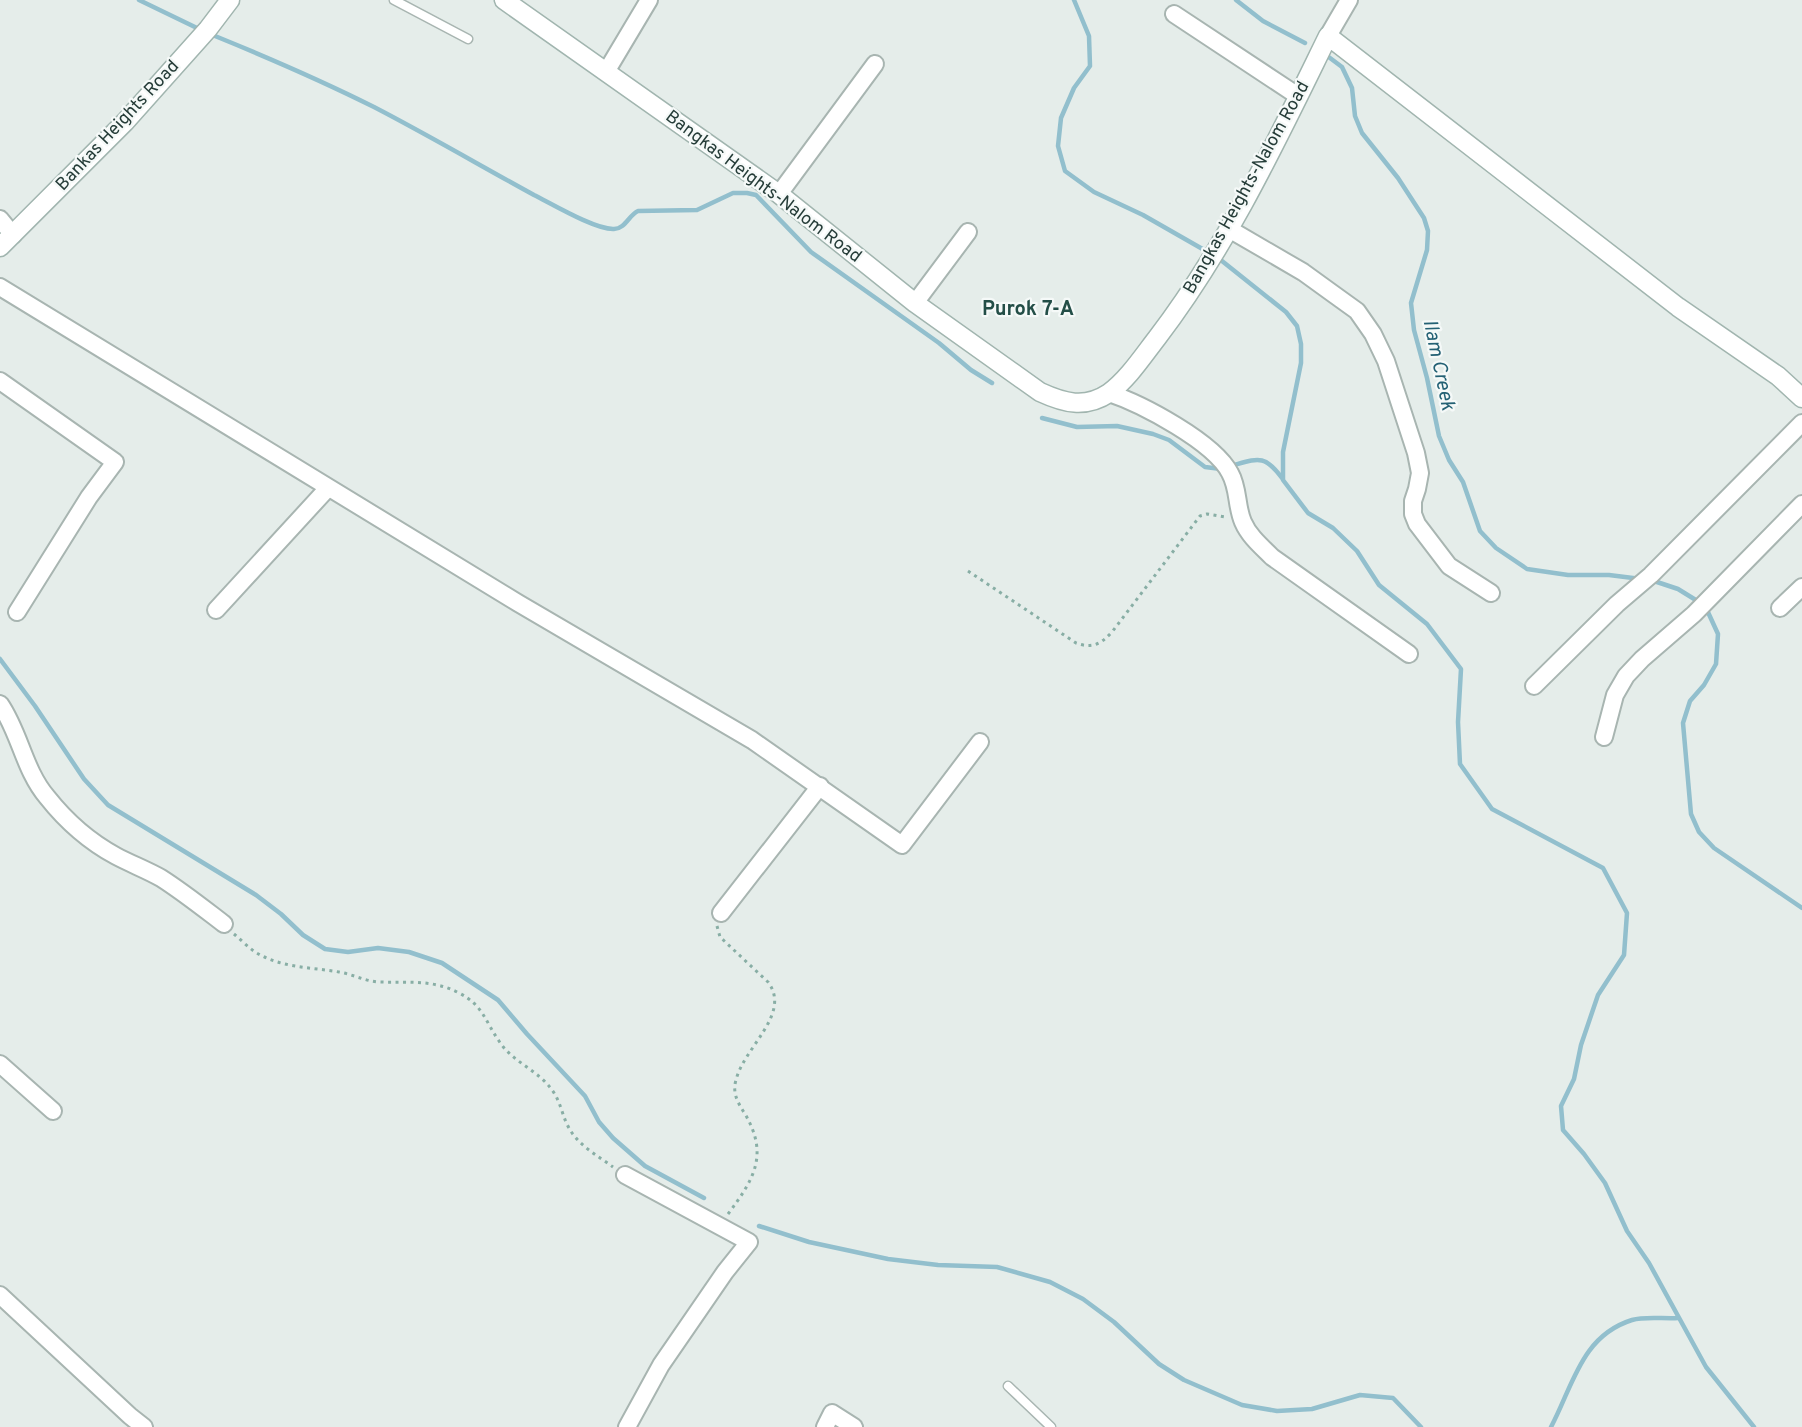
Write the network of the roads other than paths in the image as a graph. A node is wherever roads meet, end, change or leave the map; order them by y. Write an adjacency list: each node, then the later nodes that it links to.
1 (230, 0): 16 (street, Bankas Heights Road)
2 (394, 0): 8 (lane)
3 (504, 0): 10 (street, Bangkas Heights-Nalom Road)
4 (649, 0): 10 (street)
5 (1349, 0): 7 (street)
6 (1174, 14): 11 (street)
7 (1328, 36): 11 (street, Bangkas Heights-Nalom Road); 20 (street)
8 (468, 39)
9 (875, 64): 12 (street)
10 (606, 72): 12 (street, Bangkas Heights-Nalom Road)
11 (1298, 96): 14 (street, Bangkas Heights-Nalom Road)
12 (779, 194): 18 (street, Bangkas Heights-Nalom Road)
13 (0, 219): 16 (street)
14 (1229, 228): 21 (street, Bangkas Heights-Nalom Road); 26 (street)
15 (968, 232): 18 (street)
16 (7, 241)
17 (0, 287): 23 (street)
18 (915, 303): 21 (street, Bangkas Heights-Nalom Road)
19 (0, 381): 29 (street)
20 (1799, 390)
21 (1109, 393): 30 (street)
22 (1802, 423): 31 (street)
23 (328, 488): 28 (street); 35 (street)
24 (1802, 504): 33 (street)
25 (1802, 586): 27 (street)
26 (1491, 593)
27 (1779, 608)
28 (216, 610)
29 (17, 612)
30 (1409, 654)
31 (1534, 686)
32 (0, 704): 37 (street)
33 (1604, 737)
34 (980, 742): 35 (street)
35 (820, 786): 36 (street)
36 (721, 913)
37 (224, 924)
38 (0, 1064): 39 (street)
39 (53, 1111)
40 (625, 1175): 43 (street)
41 (0, 1295): 44 (street)
42 (1008, 1386): 47 (lane)
43 (628, 1426)
44 (144, 1427)
45 (825, 1427): 46 (street)
46 (854, 1427)
47 (1051, 1427)

